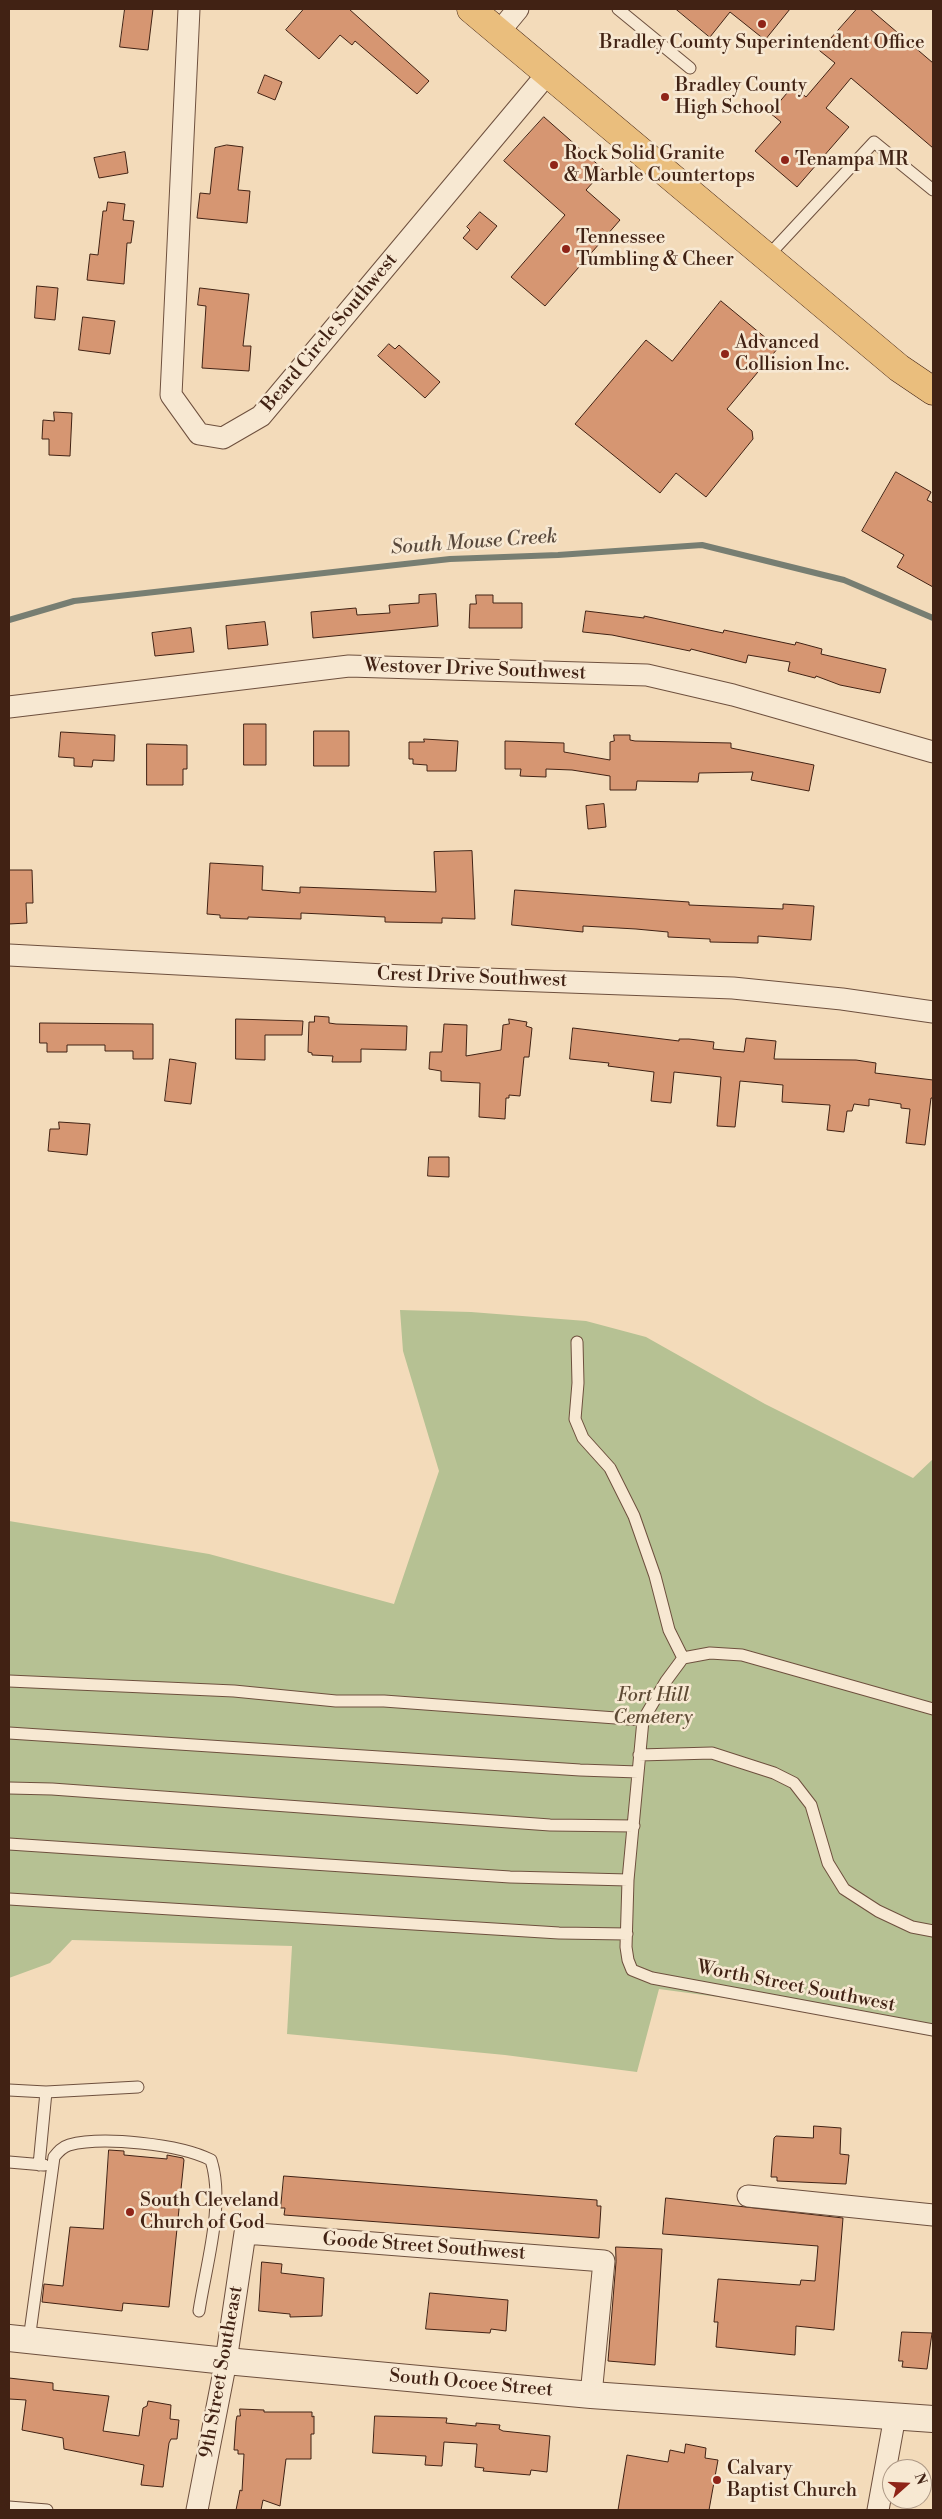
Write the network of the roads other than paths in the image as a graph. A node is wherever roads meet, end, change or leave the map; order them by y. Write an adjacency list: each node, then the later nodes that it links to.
1 (189, 9): 7 (street, Beard Circle Southwest)
2 (471, 9): 5 (main road)
3 (518, 9): 5 (street)
4 (618, 9): 6 (lane)
5 (500, 32): 7 (main road)
6 (690, 68)
7 (548, 72): 9 (main road)
8 (933, 190): 9 (lane)
9 (767, 257): 10 (main road)
10 (933, 391)
11 (9, 707): 12 (street, Westover Drive Southwest)
12 (933, 752)
13 (9, 955): 14 (street, Crest Drive Southwest)
14 (933, 1012)
15 (578, 1342): 16 (lane)
16 (682, 1658): 18 (lane); 19 (lane)
17 (9, 1681): 19 (lane)
18 (933, 1709)
19 (643, 1720): 21 (lane)
20 (9, 1733): 22 (lane)
21 (639, 1755): 22 (lane); 28 (lane)
22 (638, 1772): 24 (lane)
23 (9, 1788): 24 (lane)
24 (634, 1826): 26 (lane)
25 (9, 1844): 26 (lane)
26 (628, 1880): 29 (lane)
27 (9, 1899): 29 (lane)
28 (933, 1931)
29 (627, 1934): 30 (lane, Worth Street Southwest)
30 (933, 2030)
31 (138, 2087): 33 (lane)
32 (9, 2090): 33 (lane)
33 (46, 2092): 35 (lane)
34 (9, 2162): 35 (lane)
35 (39, 2165): 36 (lane)
36 (53, 2166): 40 (lane); 41 (lane)
37 (748, 2196): 38 (street)
38 (933, 2216)
39 (244, 2233): 42 (street, 9th Street Southeast); 43 (street, Goode Street Southwest)
40 (199, 2311)
41 (19, 2339): 42 (street, South Ocoee Street)
42 (226, 2361): 43 (street, South Ocoee Street); 48 (street, 9th Street Southeast)
43 (591, 2395): 44 (street, South Ocoee Street)
44 (895, 2416): 45 (street, South Ocoee Street); 49 (street)
45 (933, 2419)
46 (9, 2506): 47 (lane)
47 (47, 2510)
48 (197, 2510)
49 (878, 2510)

